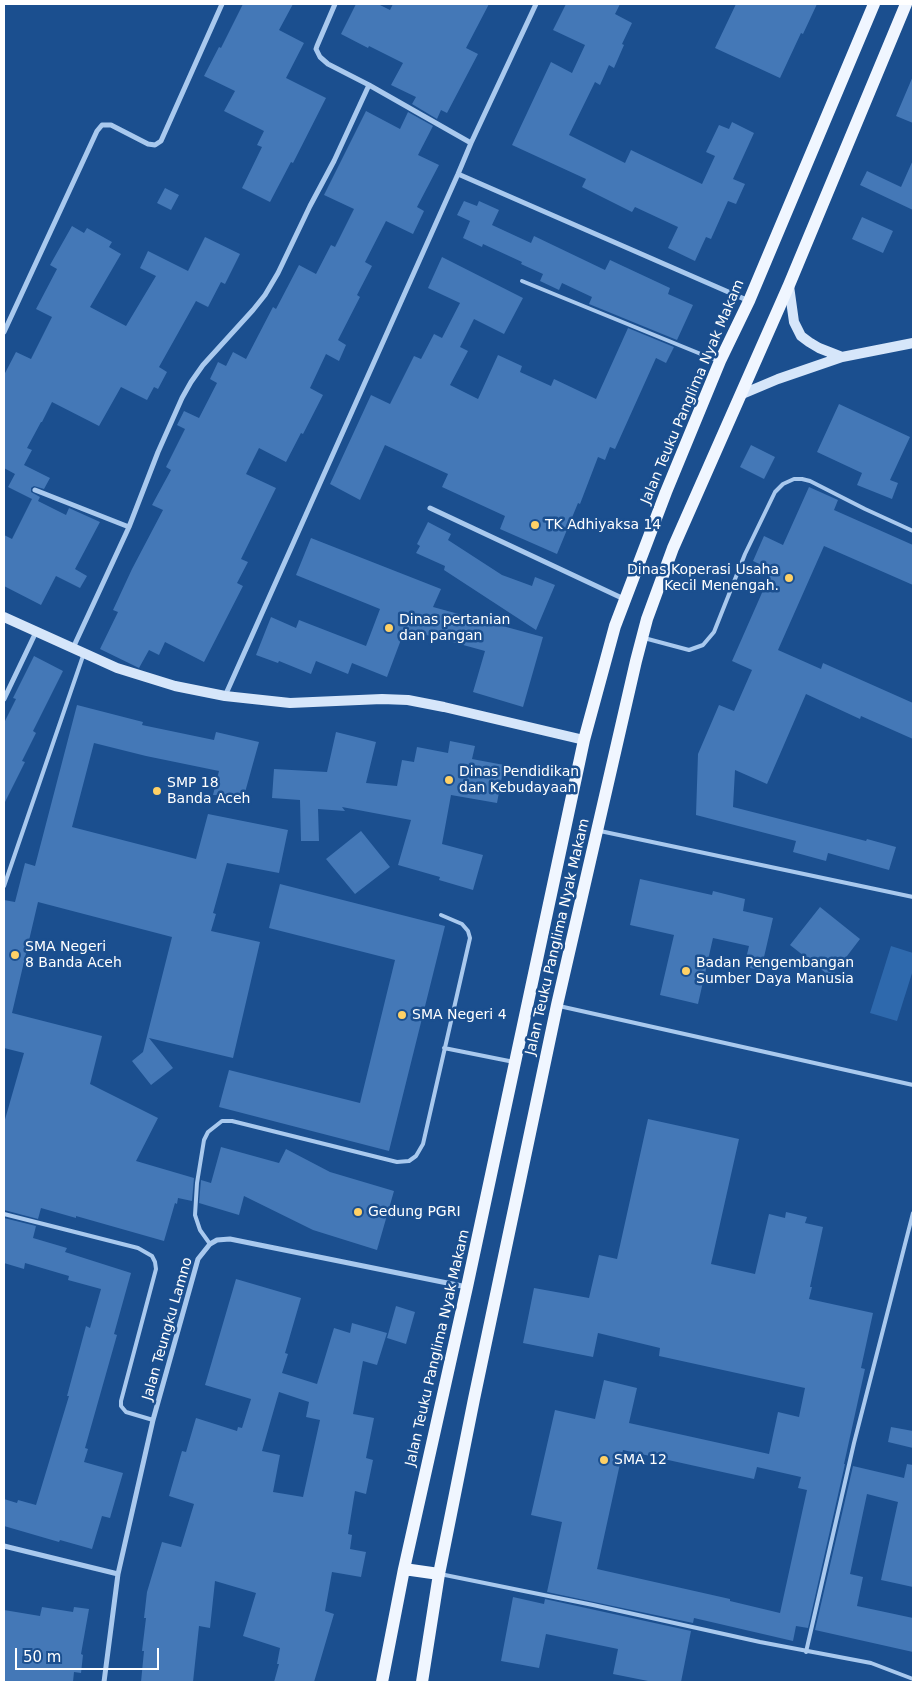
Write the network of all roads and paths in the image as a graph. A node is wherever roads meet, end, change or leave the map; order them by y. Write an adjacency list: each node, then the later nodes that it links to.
1 (222, 4): 12 (street)
2 (335, 4): 6 (street)
3 (536, 4): 7 (street)
4 (874, 4): 11 (main road, Jalan Teuku Panglima Nyak Makam)
5 (906, 4): 10 (main road, Jalan Teuku Panglima Nyak Makam)
6 (370, 85): 7 (street); 19 (street)
7 (471, 143): 8 (street)
8 (458, 174): 11 (street); 27 (street)
9 (522, 281): 15 (lane)
10 (789, 284): 14 (street); 16 (main road, Jalan Teuku Panglima Nyak Makam)
11 (749, 301): 15 (main road, Jalan Teuku Panglima Nyak Makam)
12 (4, 332)
13 (913, 343): 14 (street)
14 (842, 357): 16 (street)
15 (720, 362): 21 (main road, Jalan Teuku Panglima Nyak Makam)
16 (740, 395): 24 (main road, Jalan Teuku Panglima Nyak Makam)
17 (35, 490): 19 (street)
18 (430, 508): 21 (street)
19 (129, 527): 25 (street)
20 (913, 531): 24 (lane)
21 (625, 599): 29 (main road, Jalan Teuku Panglima Nyak Makam)
22 (4, 617): 23 (street)
23 (36, 632): 25 (street); 28 (street)
24 (642, 637): 30 (main road, Jalan Teuku Panglima Nyak Makam)
25 (72, 648): 26 (street)
26 (84, 653): 27 (street); 31 (lane)
27 (224, 696): 29 (street)
28 (4, 699)
29 (584, 740): 36 (main road, Jalan Teuku Panglima Nyak Makam)
30 (598, 830): 32 (lane); 34 (main road, Jalan Teuku Panglima Nyak Makam)
31 (4, 886)
32 (913, 895)
33 (441, 915): 35 (lane)
34 (557, 1005): 37 (lane); 46 (main road, Jalan Teuku Panglima Nyak Makam)
35 (444, 1048): 36 (lane); 40 (lane)
36 (516, 1063): 41 (main road, Jalan Teuku Panglima Nyak Makam)
37 (913, 1085)
38 (913, 1213): 47 (lane)
39 (4, 1214): 42 (lane)
40 (210, 1244): 41 (street, Jalan Teungku Lamno); 42 (street, Jalan Teungku Lamno)
41 (467, 1287): 44 (main road, Jalan Teuku Panglima Nyak Makam)
42 (153, 1420): 45 (street, Jalan Teungku Lamno)
43 (4, 1546): 45 (street)
44 (404, 1568): 46 (main road); 50 (main road, Jalan Teuku Panglima Nyak Makam)
45 (118, 1574): 49 (street, Jalan Teungku Lamno)
46 (439, 1574): 47 (lane); 51 (main road, Jalan Teuku Panglima Nyak Makam)
47 (806, 1652): 48 (lane)
48 (913, 1678)
49 (104, 1682)
50 (382, 1682)
51 (422, 1682)

